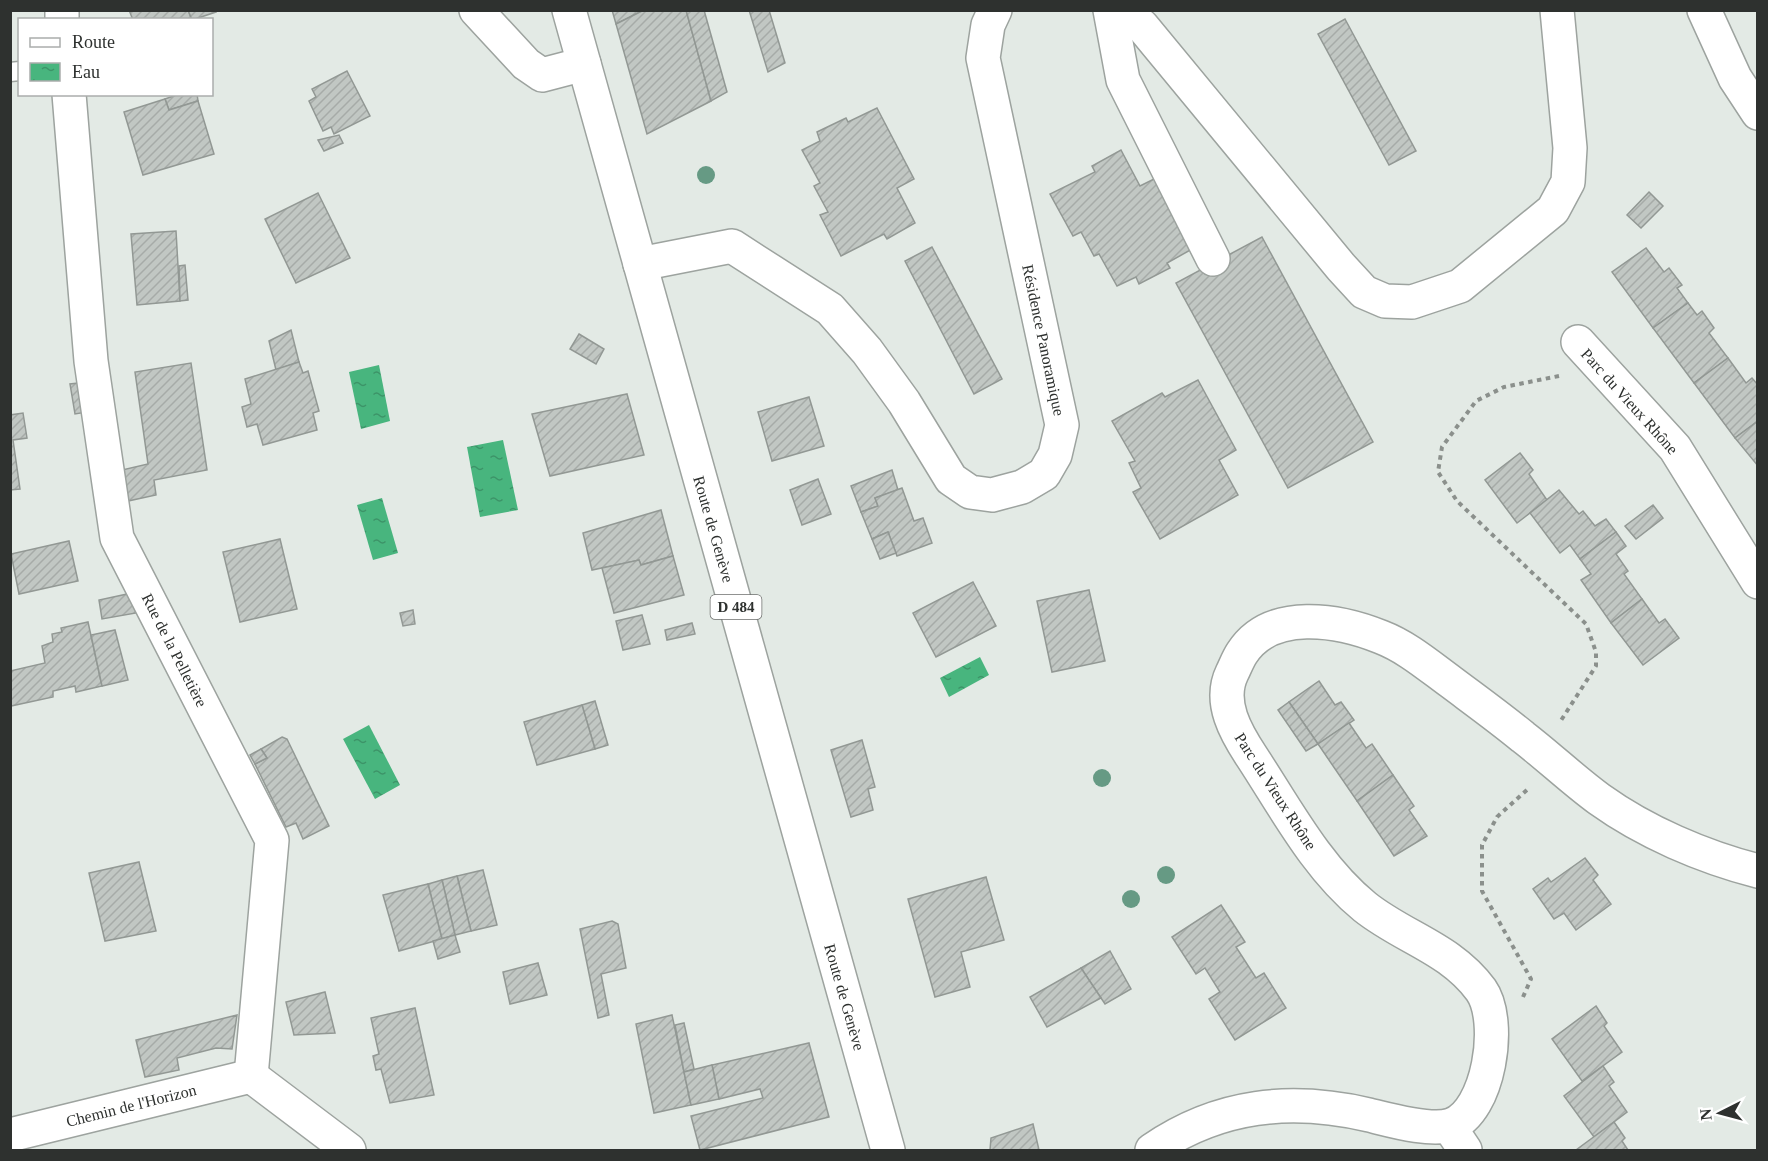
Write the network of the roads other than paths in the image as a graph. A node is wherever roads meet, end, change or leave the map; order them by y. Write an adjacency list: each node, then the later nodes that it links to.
1 (476, 10): 8 (street)
2 (569, 10): 8 (street, Route de Genève / D 484)
3 (995, 10): 12 (street, Résidence Panoramique)
4 (1110, 10): 11 (street)
5 (1122, 10): 6 (street)
6 (1557, 10)
7 (1704, 10): 10 (street)
8 (584, 64): 12 (street, Route de Genève / D 484)
9 (69, 96): 16 (street, Rue de la Pelletière)
10 (1758, 113)
11 (1214, 259)
12 (640, 264): 20 (street, Route de Genève / D 484)
13 (1578, 342): 14 (street, Parc du Vieux Rhône)
14 (1758, 582)
15 (1758, 871): 18 (street, Parc du Vieux Rhône)
16 (251, 1076): 17 (street, Chemin de l'Horizon); 19 (street)
17 (10, 1135)
18 (1457, 1138): 21 (street, Parc du Vieux Rhône)
19 (349, 1150)
20 (888, 1150)
21 (1152, 1150)

